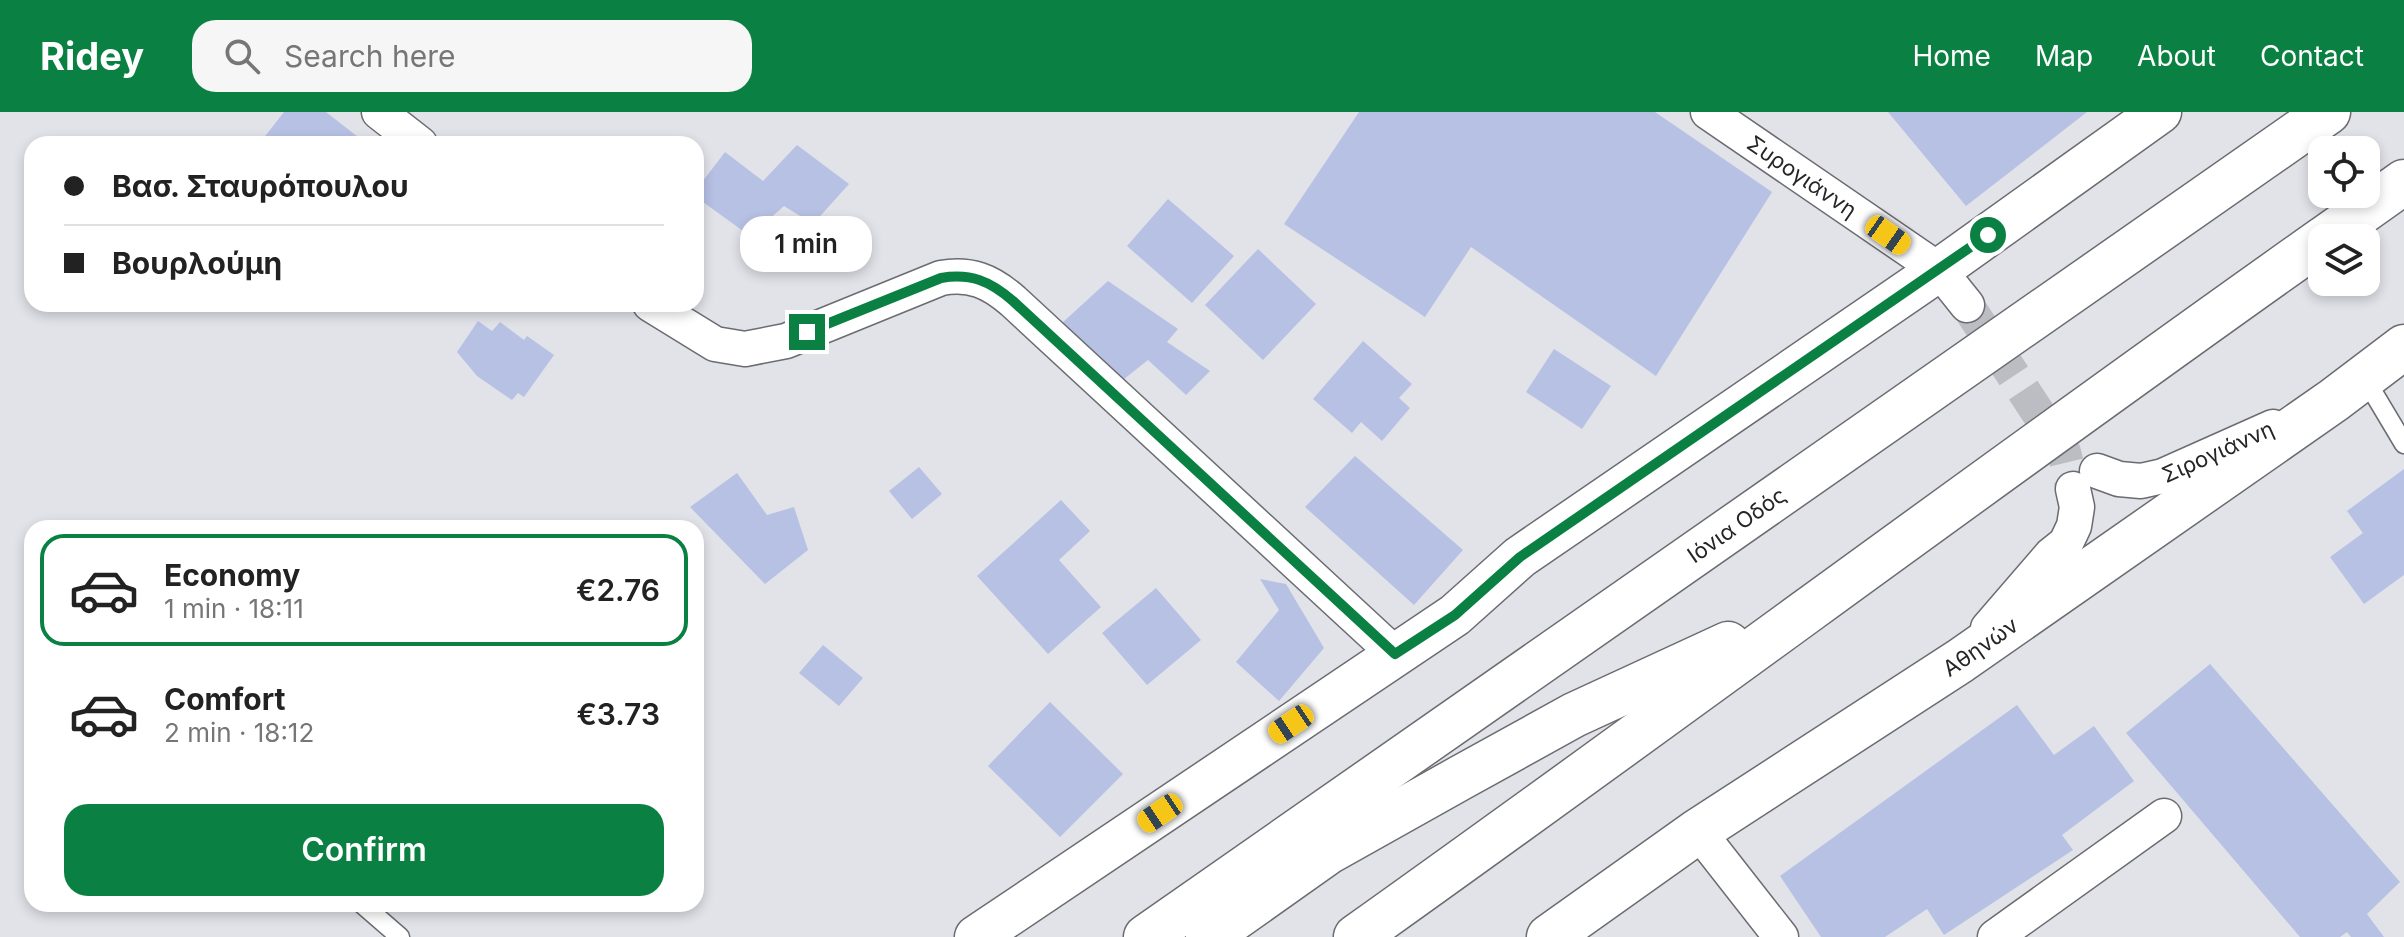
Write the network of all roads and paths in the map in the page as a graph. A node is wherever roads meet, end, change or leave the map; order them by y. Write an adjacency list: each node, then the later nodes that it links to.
1 (379, 112): 5 (street)
2 (1708, 112): 9 (street, Συρογιάννη)
3 (2160, 112): 9 (street)
4 (2328, 112): 23 (main road, Ιόνια Οδός)
5 (410, 136)
6 (2404, 182): 7 (main road)
7 (2345, 224)
8 (2308, 250): 15 (main road)
9 (1939, 270): 10 (street, Συρογιάννη); 16 (street)
10 (1967, 305)
11 (663, 312): 16 (street)
12 (2404, 347): 13 (main road, Αθηνών)
13 (2349, 388): 14 (lane); 17 (main road, Αθηνών); 17 (street, Σιρογιάννη)
14 (2404, 444)
15 (1814, 604): 24 (main road); 25 (main road)
16 (1395, 654): 22 (street)
17 (1960, 661): 19 (main road, Αθηνών)
18 (2164, 816): 28 (street)
19 (1698, 831): 26 (main road, Αθηνών); 27 (street)
20 (371, 912): 21 (lane)
21 (400, 937)
22 (976, 937)
23 (1146, 937)
24 (1208, 937)
25 (1356, 937)
26 (1549, 937)
27 (1781, 937)
28 (1995, 937)

